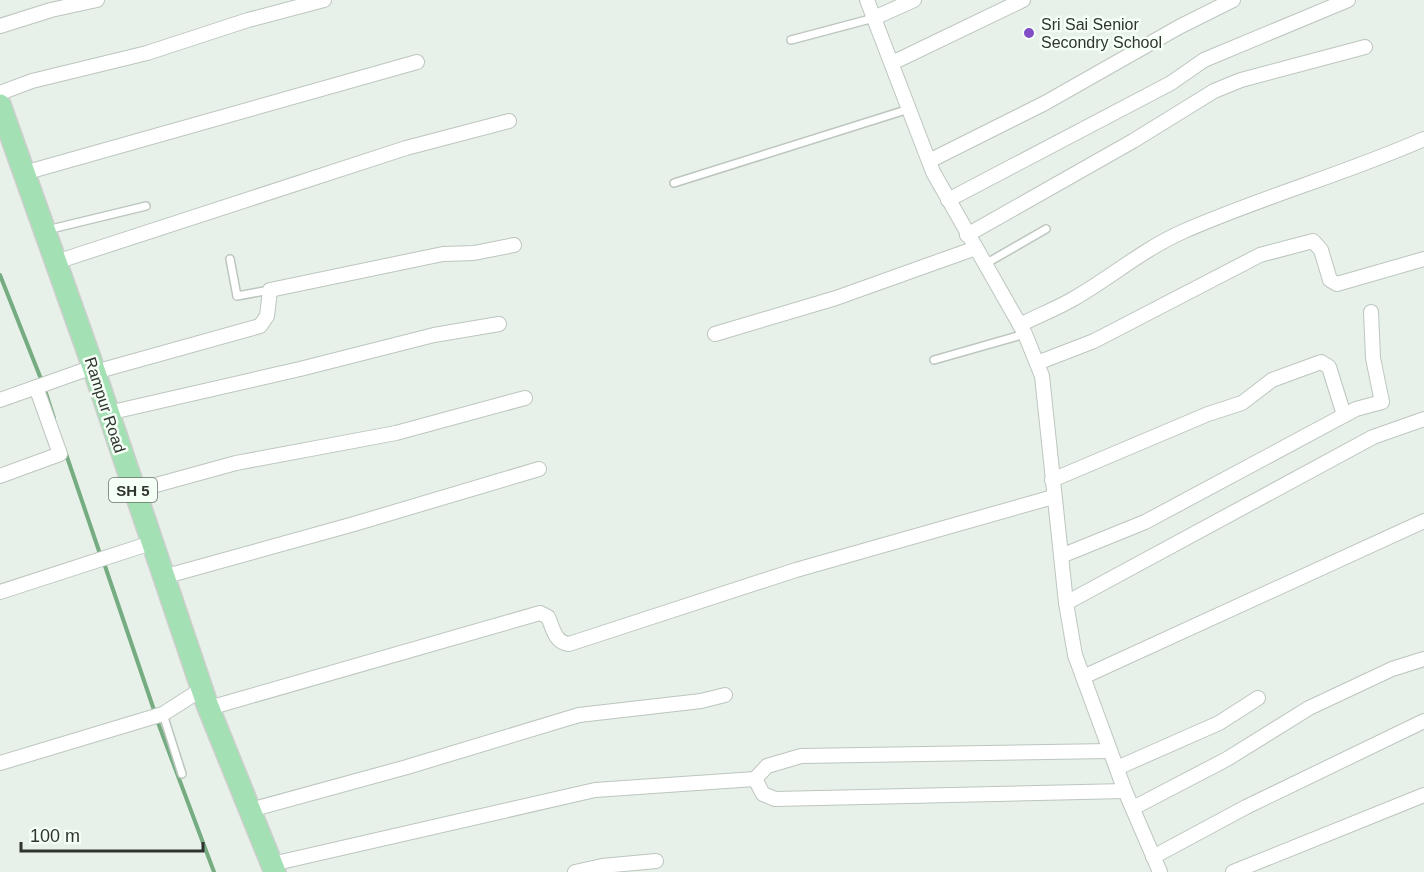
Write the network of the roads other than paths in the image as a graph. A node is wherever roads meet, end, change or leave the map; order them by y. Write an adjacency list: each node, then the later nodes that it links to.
1 (97, 0): 9 (street)
2 (324, 0): 14 (street)
3 (867, 0): 8 (street)
4 (914, 0): 8 (street)
5 (1023, 0): 13 (street)
6 (1233, 0): 18 (street)
7 (1348, 0): 21 (street)
8 (874, 18): 10 (lane); 13 (street)
9 (0, 26)
10 (791, 40)
11 (1365, 47): 25 (street)
12 (417, 62): 19 (street)
13 (892, 63): 15 (street)
14 (1, 105): 19 (main road, Rampur Road / SH 5)
15 (909, 109): 18 (street); 20 (lane)
16 (509, 122): 30 (street)
17 (1424, 139): 35 (street)
18 (929, 161): 21 (street)
19 (24, 173): 24 (main road, Rampur Road / SH 5)
20 (674, 183)
21 (948, 200): 25 (street)
22 (146, 206): 24 (lane)
23 (1046, 229): 31 (lane)
24 (45, 231): 30 (main road, Rampur Road / SH 5)
25 (967, 235): 27 (street)
26 (514, 244): 32 (street)
27 (976, 248): 31 (street); 36 (street)
28 (230, 259): 32 (lane)
29 (1424, 259): 38 (street)
30 (56, 262): 39 (main road, Rampur Road / SH 5)
31 (987, 263): 35 (street)
32 (270, 290): 39 (street)
33 (1371, 312): 44 (street)
34 (500, 324): 43 (street)
35 (1022, 329): 37 (lane); 38 (street)
36 (715, 334)
37 (934, 360)
38 (1036, 363): 48 (street)
39 (94, 369): 40 (street); 43 (main road, Rampur Road / SH 5)
40 (36, 387): 42 (street); 47 (street)
41 (525, 398): 49 (street)
42 (0, 400)
43 (108, 413): 49 (main road, Rampur Road / SH 5)
44 (1344, 415): 48 (street); 53 (street)
45 (1424, 419): 56 (street)
46 (539, 469): 54 (street)
47 (0, 476)
48 (1052, 480): 50 (street)
49 (134, 491): 52 (main road, Rampur Road / SH 5)
50 (1053, 497): 53 (street); 60 (street)
51 (1424, 521): 58 (street)
52 (151, 543): 54 (main road, Rampur Road / SH 5); 55 (street)
53 (1060, 556): 56 (street)
54 (163, 577): 60 (main road, Rampur Road / SH 5)
55 (0, 592)
56 (1066, 603): 58 (street)
57 (1424, 659): 71 (street)
58 (1083, 677): 64 (street)
59 (725, 695): 72 (street)
60 (205, 698): 62 (street); 72 (main road, Rampur Road / SH 5)
61 (1258, 698): 66 (street)
62 (158, 716): 65 (street); 67 (lane)
63 (1424, 721): 73 (street)
64 (1110, 750): 66 (street); 68 (street)
65 (0, 763)
66 (1117, 768): 69 (street)
67 (182, 774)
68 (755, 779): 69 (street); 75 (street)
69 (1125, 791): 71 (street)
70 (1424, 795): 78 (street)
71 (1133, 808): 73 (street)
72 (250, 810): 75 (main road, Rampur Road / SH 5)
73 (1153, 857): 77 (street)
74 (656, 861): 76 (street)
75 (274, 868)
76 (575, 872)
77 (1160, 872)
78 (1233, 872)

